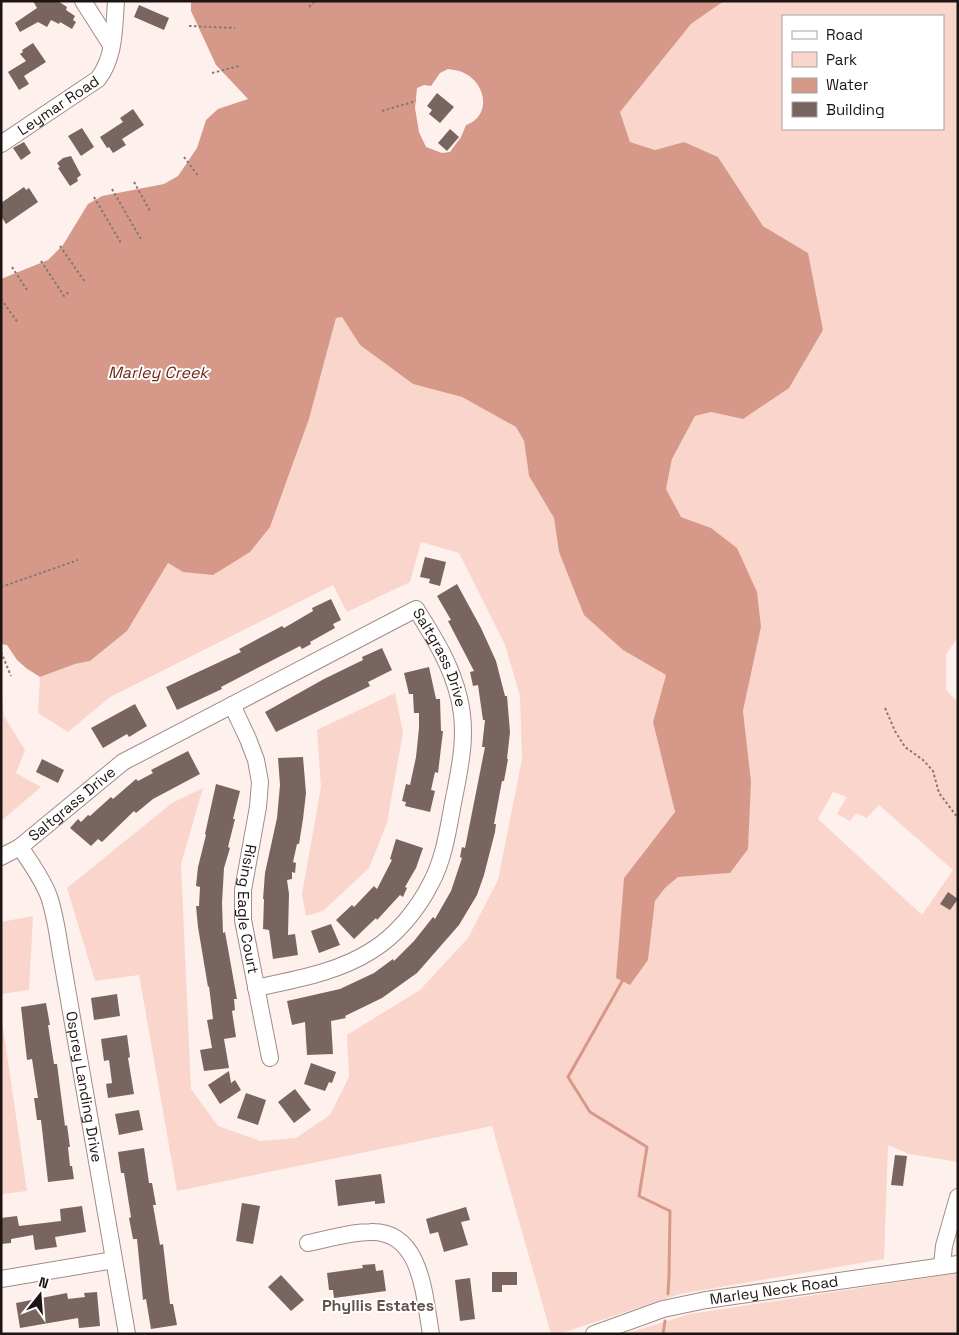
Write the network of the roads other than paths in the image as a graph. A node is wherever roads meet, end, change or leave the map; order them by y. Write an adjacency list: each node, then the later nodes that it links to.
1 (83, 1): 3 (street)
2 (116, 1): 3 (street, Leymar Road)
3 (111, 45): 4 (street, Leymar Road)
4 (1, 144)
5 (232, 705): 6 (street, Saltgrass Drive); 8 (street, Rising Eagle Court); 8 (street, Saltgrass Drive)
6 (20, 847): 7 (street, Saltgrass Drive); 12 (street, Osprey Landing Drive)
7 (1, 857)
8 (256, 988): 9 (street, Rising Eagle Court)
9 (270, 1058)
10 (958, 1197): 13 (street)
11 (308, 1243): 16 (street)
12 (114, 1260): 14 (street); 15 (street, Osprey Landing Drive)
13 (950, 1264): 17 (street, Marley Neck Road)
14 (1, 1279)
15 (126, 1334)
16 (432, 1334)
17 (594, 1334)

